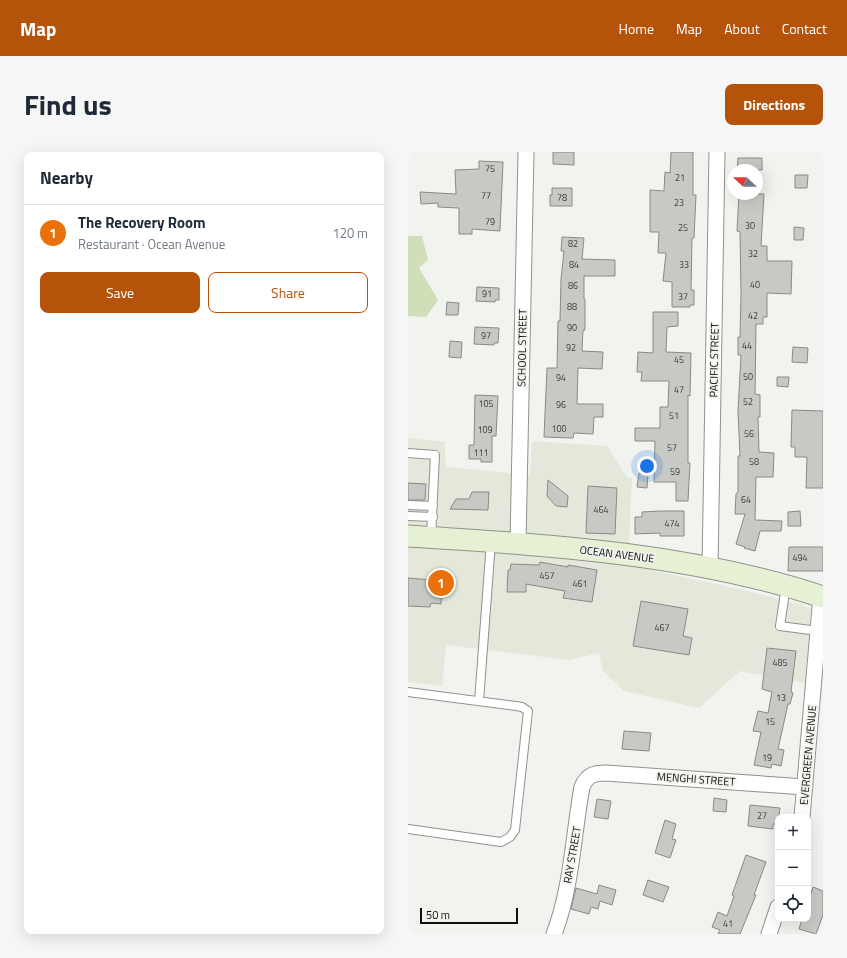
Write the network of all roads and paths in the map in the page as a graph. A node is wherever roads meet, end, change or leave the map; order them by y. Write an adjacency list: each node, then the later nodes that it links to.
1 (526, 152): 10 (street, SCHOOL STREET)
2 (717, 152): 11 (street, PACIFIC STREET)
3 (408, 453): 5 (lane)
4 (408, 505): 5 (lane)
5 (433, 506): 7 (lane)
6 (408, 516): 7 (lane)
7 (432, 527): 8 (main road, OCEAN AVENUE); 9 (main road, OCEAN AVENUE)
8 (408, 536)
9 (491, 542): 10 (main road, OCEAN AVENUE); 16 (lane)
10 (518, 543): 11 (main road, OCEAN AVENUE)
11 (710, 568): 12 (main road, OCEAN AVENUE)
12 (786, 586): 13 (main road, OCEAN AVENUE); 14 (lane)
13 (822, 597): 14 (street, EVERGREEN AVENUE)
14 (818, 631): 18 (street, EVERGREEN AVENUE)
15 (408, 692): 16 (lane)
16 (479, 701): 20 (lane)
17 (589, 777): 18 (street, MENGHI STREET); 22 (street, RAY STREET)
18 (805, 787): 19 (street, EVERGREEN AVENUE)
19 (802, 814)
20 (408, 829)
21 (775, 916): 23 (street)
22 (554, 934)
23 (769, 934)

